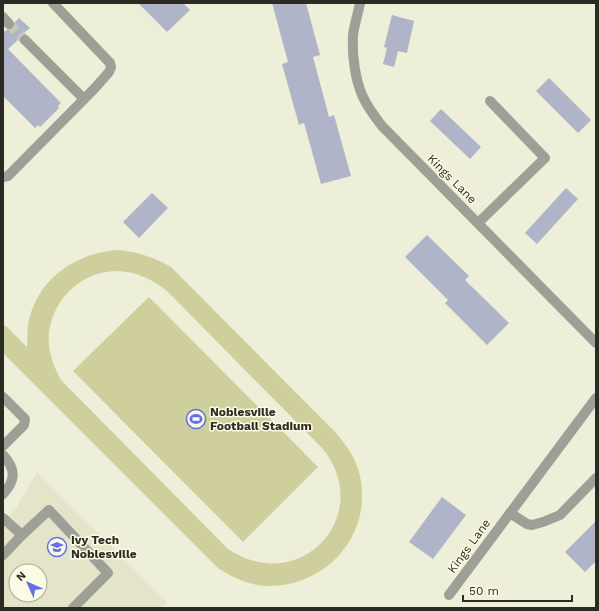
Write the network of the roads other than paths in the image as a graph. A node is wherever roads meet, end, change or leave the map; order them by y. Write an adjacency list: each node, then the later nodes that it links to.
1 (53, 3): 4 (street)
2 (360, 3): 7 (street, Kings Lane)
3 (26, 40): 4 (street)
4 (84, 98): 6 (street)
5 (490, 101): 7 (street)
6 (3, 177)
7 (478, 223): 8 (street, Kings Lane)
8 (596, 342)
9 (3, 396): 11 (street)
10 (596, 398): 15 (street, Kings Lane)
11 (3, 446)
12 (3, 455): 14 (street)
13 (596, 478): 15 (street)
14 (3, 494)
15 (510, 513): 19 (street, Kings Lane)
16 (3, 518): 17 (street)
17 (22, 535): 18 (street); 20 (street)
18 (3, 555)
19 (450, 595)
20 (73, 608)

